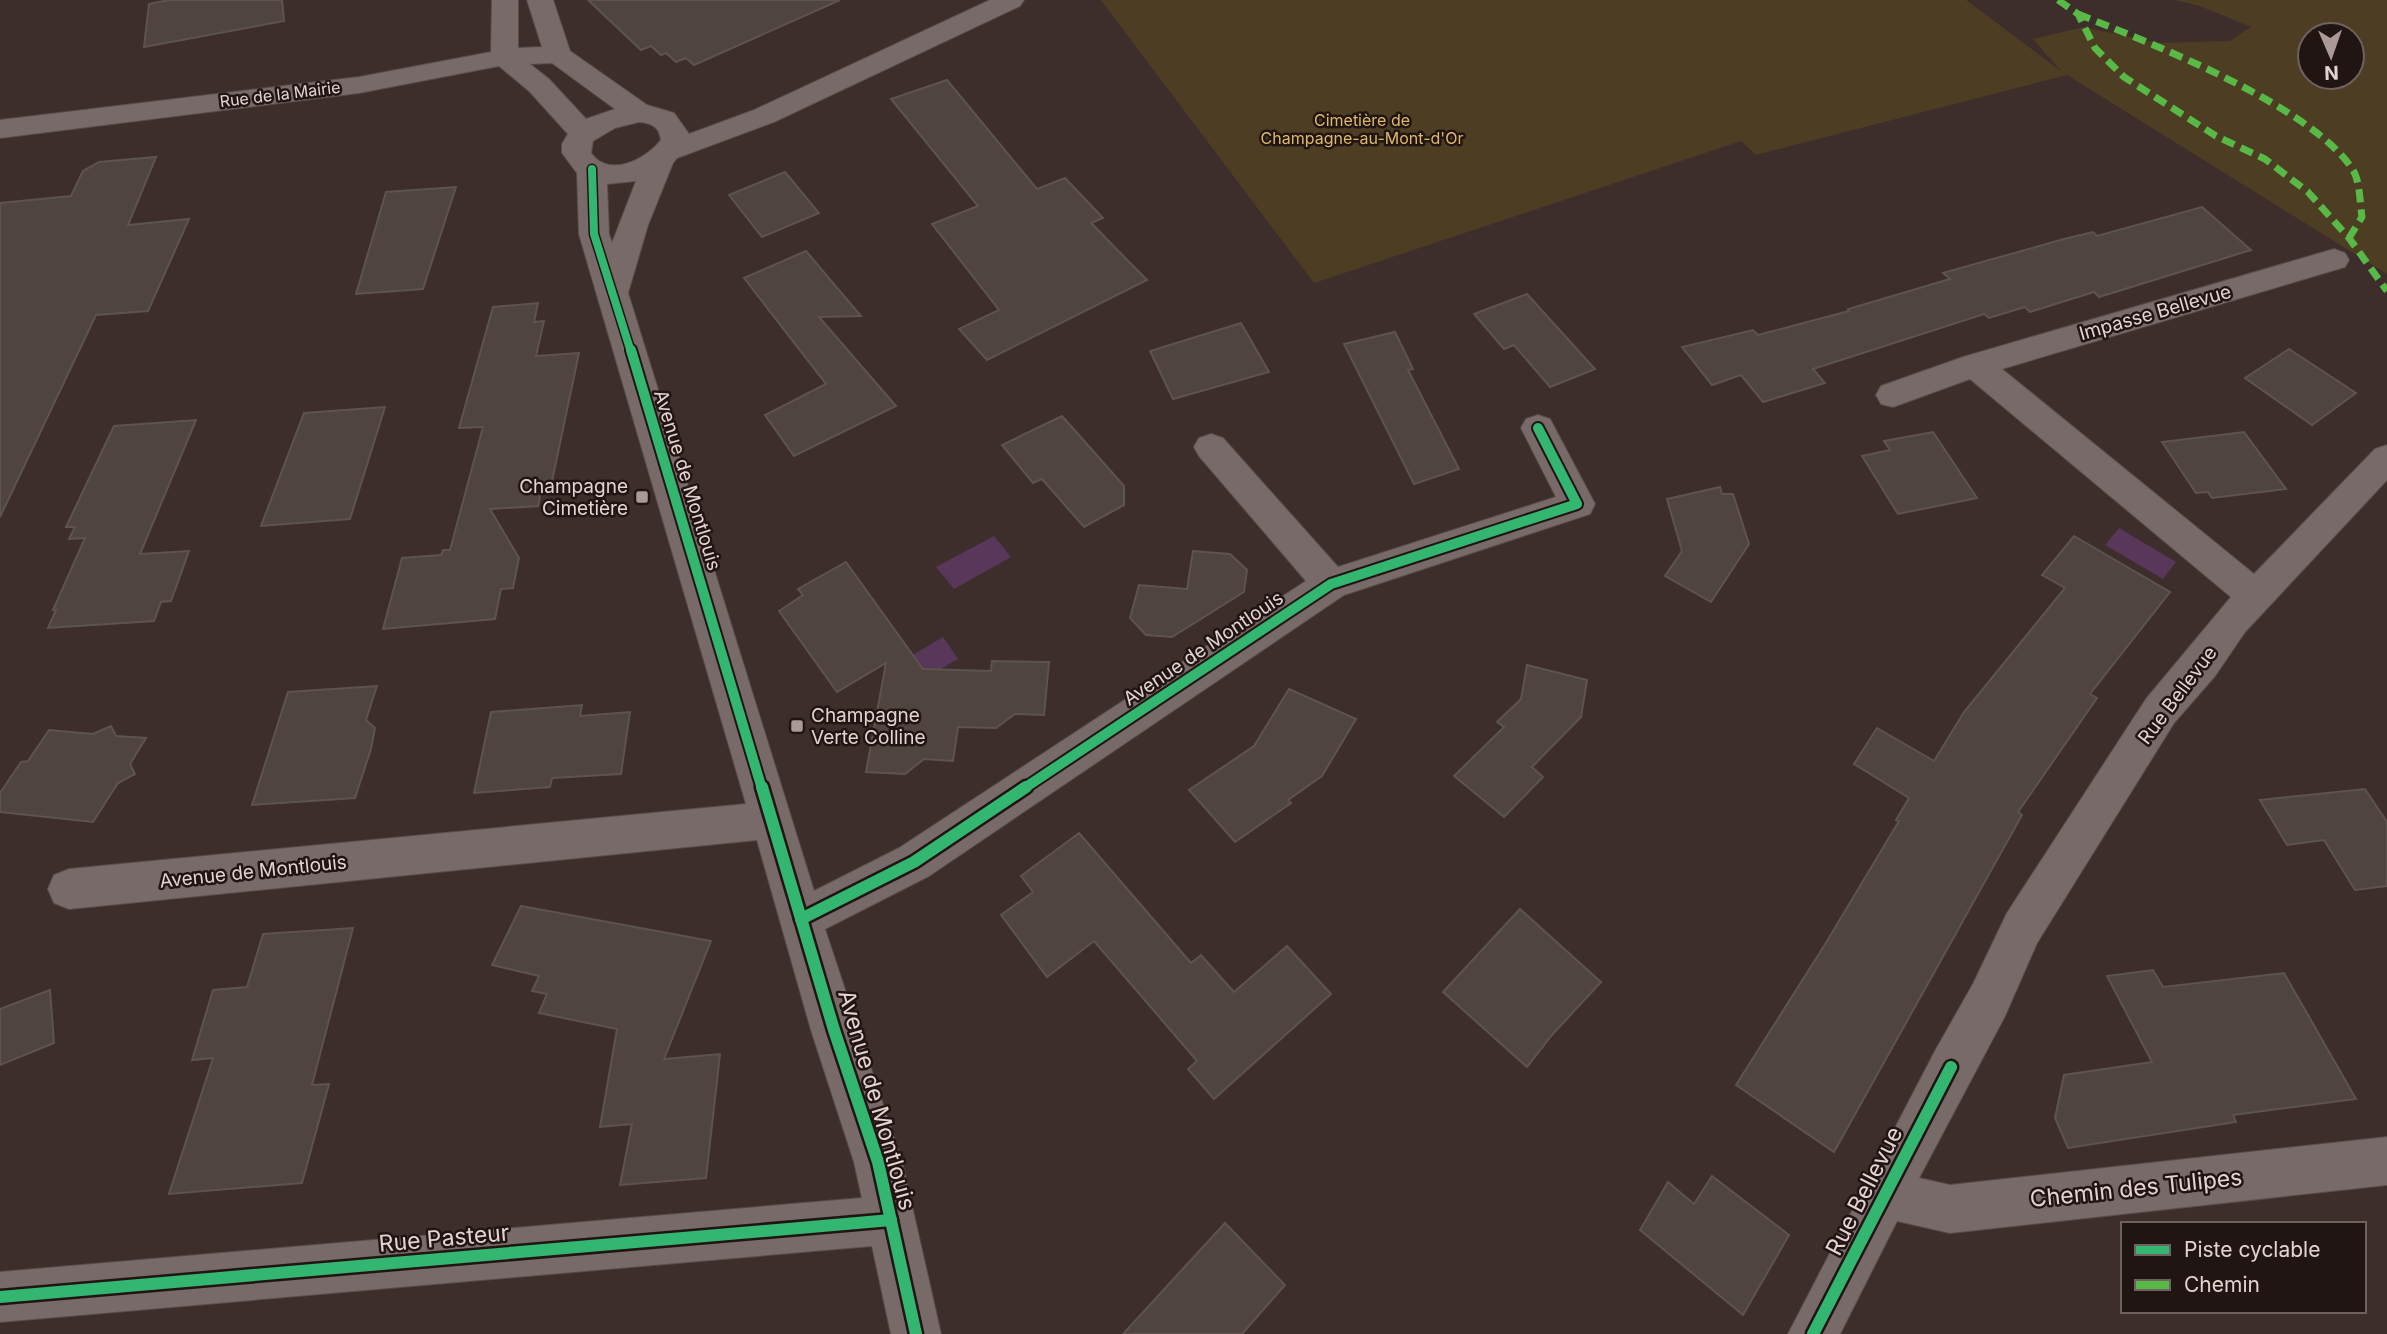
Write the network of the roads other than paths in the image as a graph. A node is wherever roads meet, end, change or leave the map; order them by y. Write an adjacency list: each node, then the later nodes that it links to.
1 (506, 0): 5 (street)
2 (541, 0): 4 (street)
3 (1011, 0): 6 (street)
4 (558, 55): 5 (street, Rue de la Mairie); 7 (street)
5 (504, 57): 8 (street, Rue de la Mairie); 9 (street)
6 (815, 90): 7 (street); 10 (street)
7 (646, 114): 9 (street); 10 (street)
8 (0, 129)
9 (584, 134): 11 (street)
10 (665, 155): 11 (street); 13 (street)
11 (592, 169): 13 (street, Avenue de Montlouis)
12 (2334, 260): 14 (street, Impasse Bellevue)
13 (612, 295): 21 (street, Avenue de Montlouis)
14 (1975, 365): 15 (street, Impasse Bellevue); 20 (street)
15 (1893, 394)
16 (1538, 428): 19 (street, Avenue de Montlouis)
17 (1211, 447): 19 (street)
18 (2387, 458): 20 (street, Rue Bellevue)
19 (1331, 584): 23 (street, Avenue de Montlouis)
20 (2255, 596): 25 (street, Rue Bellevue)
21 (771, 820): 22 (street, Avenue de Montlouis); 23 (street, Avenue de Montlouis)
22 (69, 889)
23 (801, 919): 26 (street, Avenue de Montlouis)
24 (2387, 1161): 25 (street, Chemin des Tulipes)
25 (1886, 1194): 29 (street, Rue Bellevue)
26 (891, 1220): 27 (street, Rue Pasteur); 28 (street, Avenue de Montlouis)
27 (0, 1297)
28 (916, 1334)
29 (1813, 1334)

